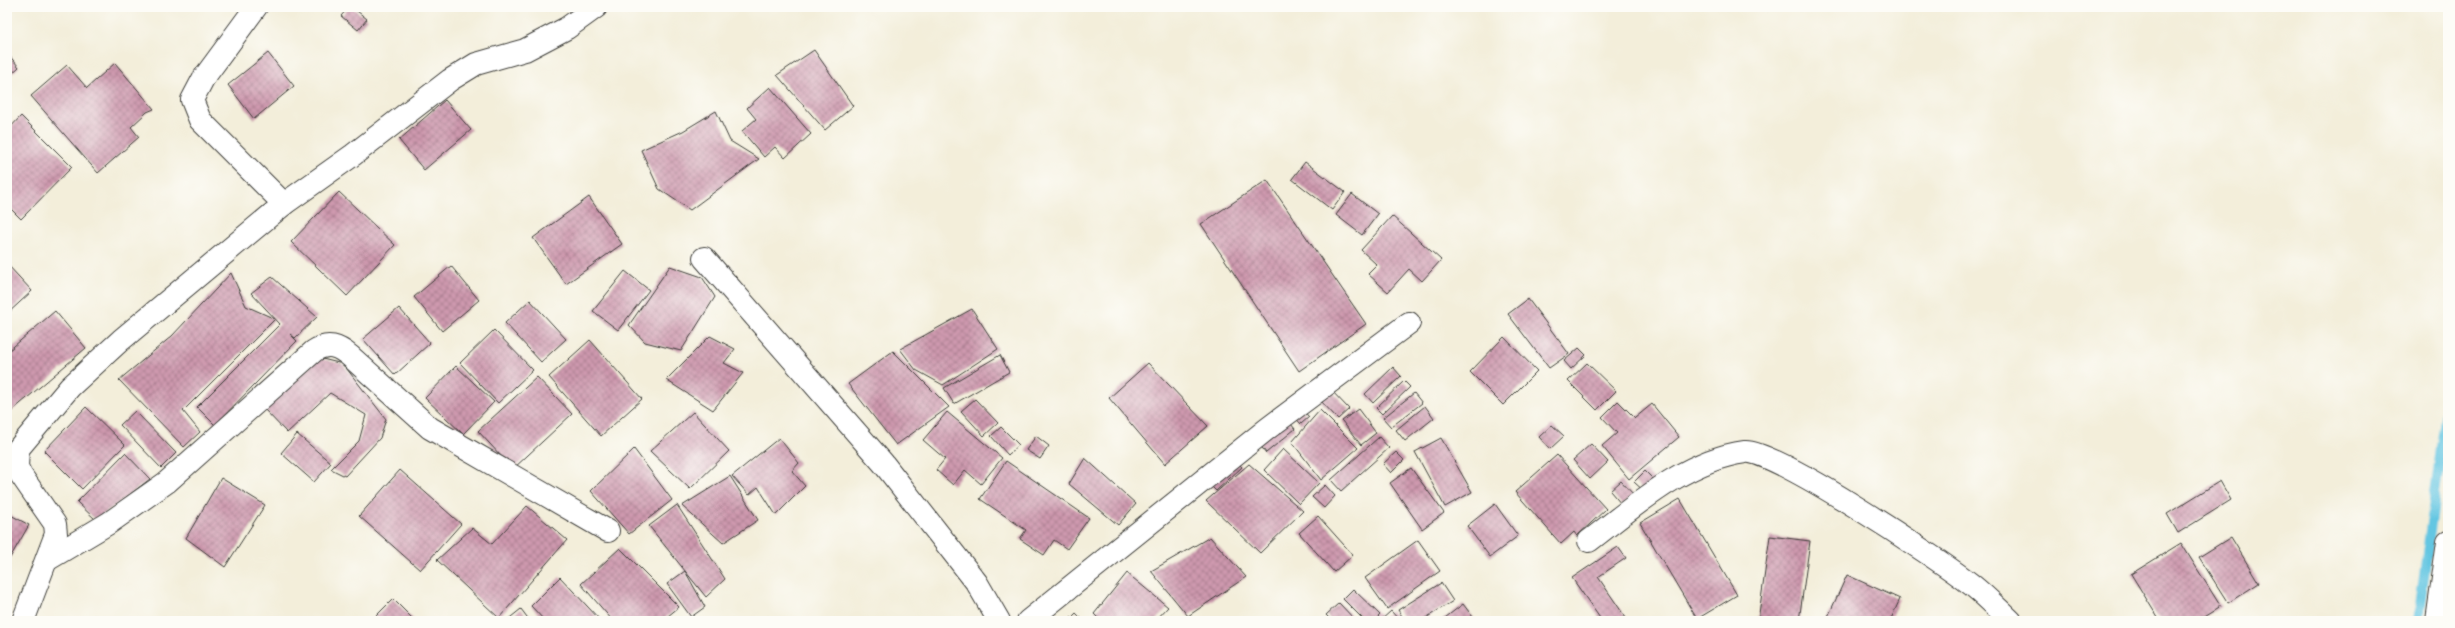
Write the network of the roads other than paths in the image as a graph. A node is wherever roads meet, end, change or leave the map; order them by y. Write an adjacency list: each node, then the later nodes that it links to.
1 (256, 7): 3 (street)
2 (596, 7): 3 (street)
3 (284, 204): 9 (street)
4 (704, 258): 11 (street)
5 (1409, 323): 12 (street)
6 (608, 531): 9 (street)
7 (1589, 541): 13 (street)
8 (2448, 542): 14 (street)
9 (47, 560): 10 (street)
10 (23, 621)
11 (1000, 621)
12 (1028, 621)
13 (2011, 621)
14 (2437, 621)

